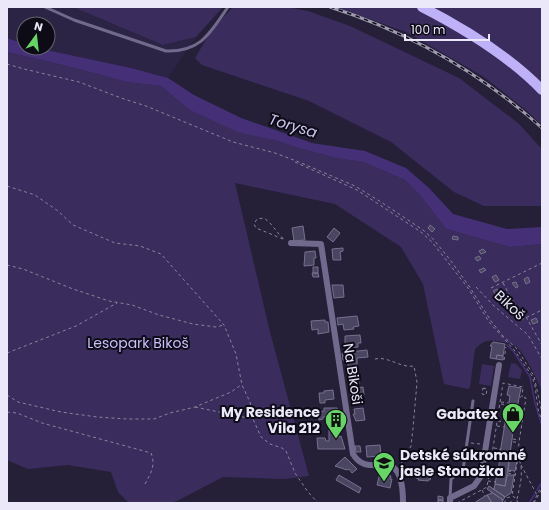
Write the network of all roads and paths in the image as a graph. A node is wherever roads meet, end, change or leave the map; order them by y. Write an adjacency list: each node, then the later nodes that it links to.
1 (45, 7): 2 (lane)
2 (228, 7)
3 (422, 7): 5 (main road)
4 (7, 64): 6 (path)
5 (542, 90)
6 (294, 161): 32 (path); 37 (path)
7 (7, 186): 18 (path)
8 (283, 239): 8 (path); 9 (path)
9 (291, 244): 67 (street, Na Bikoši)
10 (542, 263): 12 (path)
11 (7, 265): 15 (path)
12 (502, 282): 14 (path); 17 (path)
13 (476, 287): 23 (path, Bikoš)
14 (491, 288)
15 (118, 302): 18 (path); 21 (path)
16 (542, 310): 17 (path)
17 (526, 317): 19 (path)
18 (224, 325): 25 (path)
19 (542, 345)
20 (506, 347): 24 (path)
21 (7, 353)
22 (375, 359): 48 (path)
23 (542, 359)
24 (498, 367): 63 (street)
25 (242, 385): 30 (path); 34 (path)
26 (7, 395): 30 (path)
27 (473, 401): 63 (lane)
28 (500, 402): 29 (path); 35 (path); 36 (path)
29 (508, 404)
30 (194, 407): 34 (path)
31 (7, 412): 53 (path)
32 (542, 413)
33 (517, 417): 35 (path)
34 (253, 419): 66 (path)
35 (523, 419): 38 (path)
36 (497, 421): 38 (path); 39 (path)
37 (542, 421)
38 (522, 425): 42 (path)
39 (496, 426): 40 (path); 43 (path)
40 (504, 427)
41 (513, 441): 42 (path)
42 (519, 441): 44 (path)
43 (493, 448): 44 (path); 45 (path)
44 (518, 457): 47 (path); 50 (path)
45 (491, 459): 46 (path); 51 (path)
46 (499, 460)
47 (521, 465): 57 (path); 62 (path)
48 (400, 468)
49 (508, 472): 50 (path)
50 (516, 474): 59 (path)
51 (488, 481): 52 (path); 56 (path)
52 (496, 482)
53 (145, 484)
54 (542, 485): 57 (path)
55 (542, 489): 73 (path)
56 (482, 490): 58 (path); 60 (path)
57 (537, 495): 73 (path)
58 (485, 496)
59 (512, 496): 61 (path); 62 (path); 64 (path)
60 (462, 500): 68 (path); 69 (path)
61 (505, 500): 65 (path); 70 (path)
62 (517, 500): 72 (path)
63 (450, 501)
64 (511, 501): 65 (path); 71 (path)
65 (509, 502)
66 (318, 503)
67 (403, 503)
68 (457, 503)
69 (463, 503)
70 (504, 503)
71 (515, 503)
72 (518, 503)
73 (533, 503)

